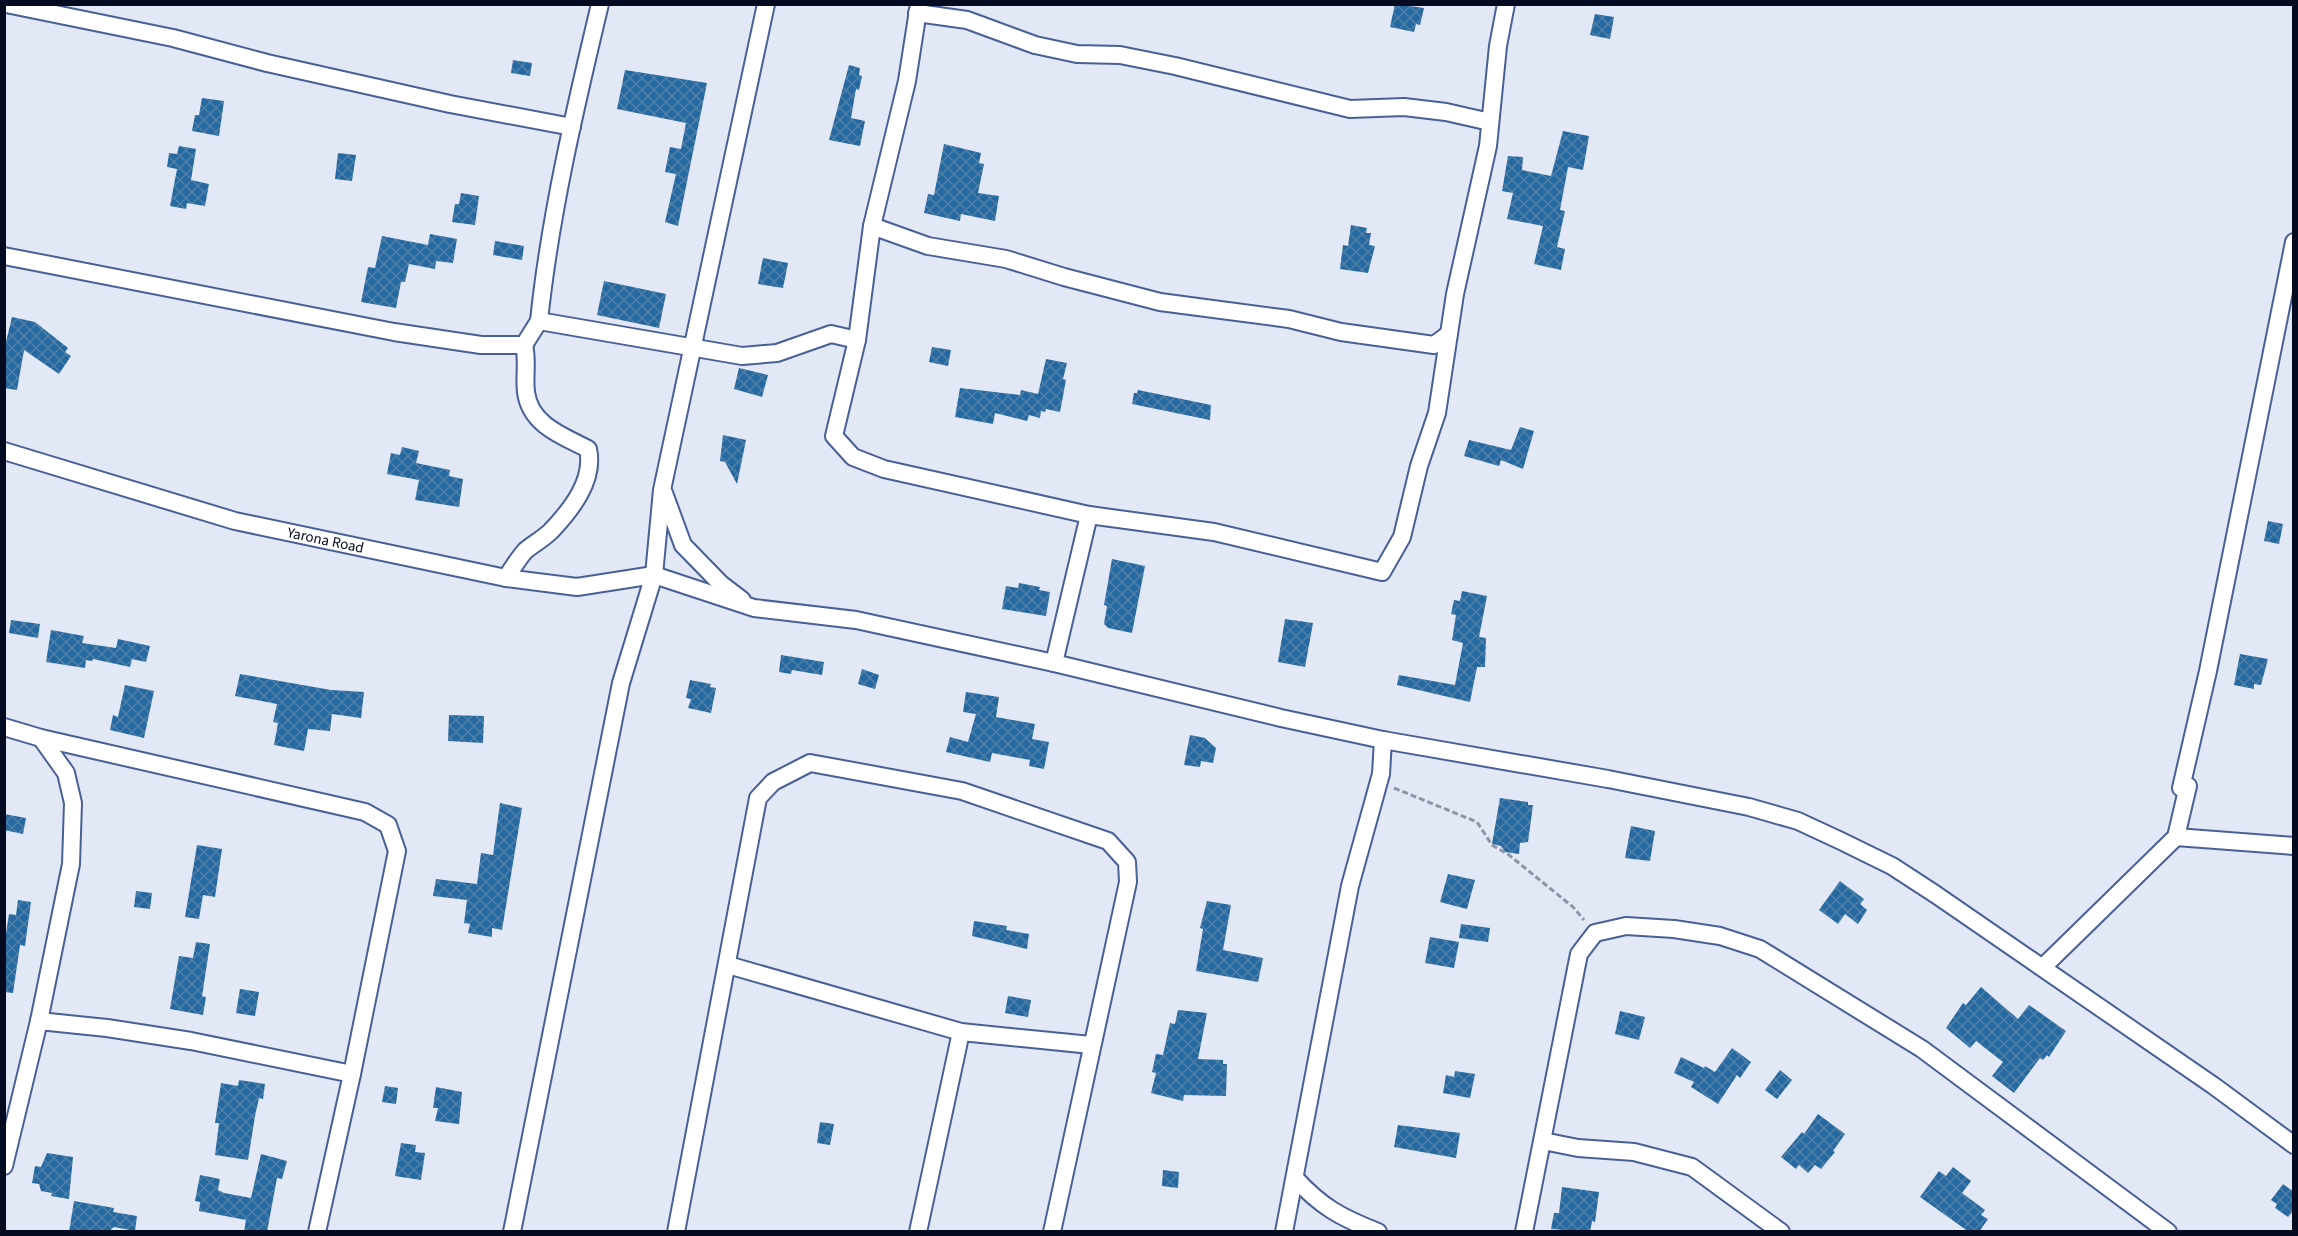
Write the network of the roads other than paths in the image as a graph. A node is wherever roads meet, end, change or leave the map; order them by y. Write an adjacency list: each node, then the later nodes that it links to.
1 (6, 4): 7 (street)
2 (600, 4): 7 (street)
3 (766, 4): 15 (street)
4 (1506, 4): 6 (street)
5 (918, 9): 6 (street); 8 (street)
6 (1490, 122): 12 (street)
7 (572, 127): 11 (street)
8 (872, 226): 12 (street); 13 (street)
9 (2294, 242): 26 (street)
10 (4, 256): 14 (street)
11 (539, 321): 14 (street); 15 (street)
12 (1449, 334): 18 (street)
13 (857, 340): 15 (street); 18 (street)
14 (524, 345): 20 (street)
15 (693, 347): 17 (street)
16 (5, 453): 20 (street, Yarona Road)
17 (662, 490): 19 (street); 21 (street)
18 (1089, 515): 22 (street)
19 (654, 575): 20 (street, Yarona Road); 21 (street); 39 (street)
20 (506, 578)
21 (754, 608): 22 (street)
22 (1054, 663): 25 (street)
23 (4, 727): 24 (street)
24 (41, 738): 30 (street); 33 (street)
25 (1383, 740): 29 (street); 37 (street)
26 (2176, 837): 27 (street); 29 (street)
27 (2294, 846)
28 (728, 965): 31 (street); 32 (street); 40 (street)
29 (2043, 967): 35 (street)
30 (39, 1021): 33 (street); 36 (street)
31 (961, 1032): 32 (street); 41 (street)
32 (1091, 1045): 42 (street)
33 (352, 1074): 38 (street)
34 (1543, 1141): 45 (street); 46 (street); 47 (street)
35 (2294, 1144)
36 (4, 1166)
37 (1294, 1178): 43 (street); 44 (street)
38 (317, 1232)
39 (512, 1232)
40 (676, 1232)
41 (918, 1232)
42 (1052, 1232)
43 (1284, 1232)
44 (1378, 1232)
45 (1524, 1232)
46 (1781, 1232)
47 (2168, 1232)

